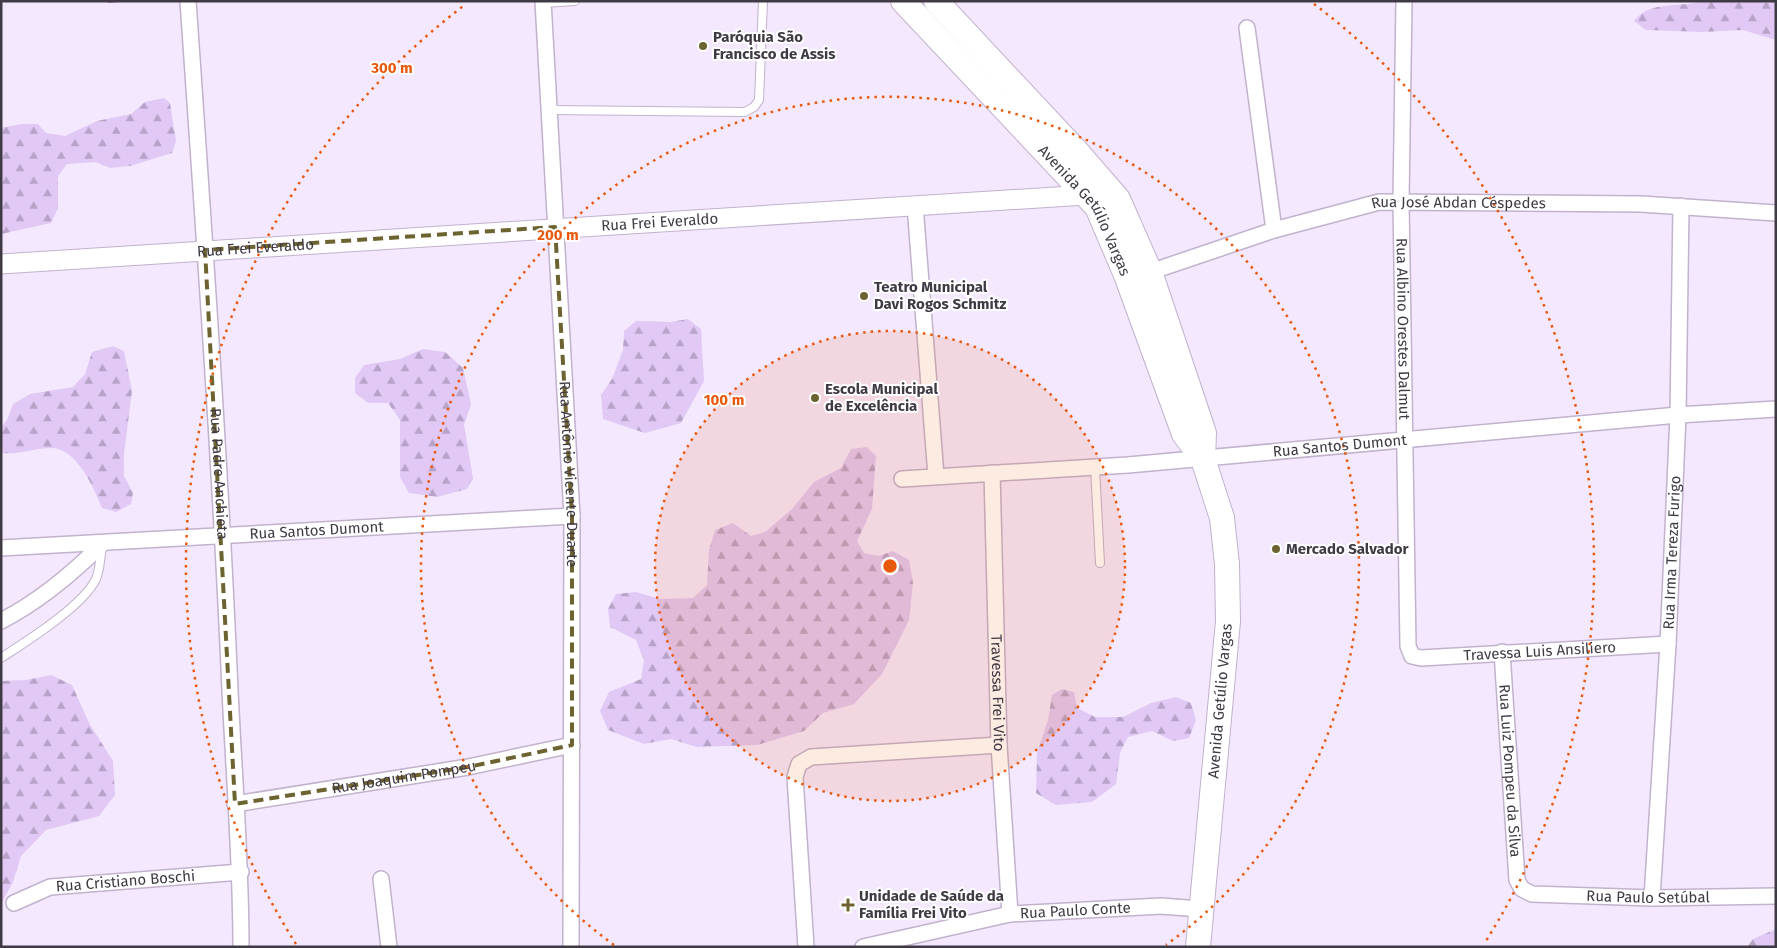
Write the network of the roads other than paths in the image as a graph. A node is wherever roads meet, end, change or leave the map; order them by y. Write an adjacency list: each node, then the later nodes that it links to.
1 (188, 1): 17 (street, Rua Padre Anchieta)
2 (575, 1): 6 (lane)
3 (763, 1): 9 (lane)
4 (936, 1): 10 (main road, Avenida Getúlio Vargas)
5 (1404, 1): 11 (street, Rua Albino Orestes Dalmut)
6 (544, 2): 9 (street, Rua Antônio Vicente Duarte)
7 (905, 2): 10 (main road, Avenida Getúlio Vargas)
8 (1247, 28): 16 (street)
9 (549, 110): 15 (street, Rua Antônio Vicente Duarte)
10 (1096, 190): 12 (street, Rua Frei Everaldo); 19 (main road, Avenida Getúlio Vargas); 23 (main road, Avenida Getúlio Vargas)
11 (1401, 201): 13 (street, Rua José Abdan Céspedes); 16 (street, Rua José Abdan Céspedes); 22 (street, Rua Albino Orestes Dalmut)
12 (915, 205): 15 (street, Rua Frei Everaldo); 26 (street)
13 (1681, 206): 14 (street, Rua José Abdan Céspedes); 21 (street, Rua Irma Tereza Furigo)
14 (1776, 213)
15 (555, 228): 17 (street, Rua Frei Everaldo); 28 (street, Rua Antônio Vicente Duarte)
16 (1274, 230): 19 (street, Rua José Abdan Céspedes)
17 (205, 250): 18 (street, Rua Frei Everaldo); 29 (street, Rua Padre Anchieta)
18 (1, 264)
19 (1150, 272): 23 (main road, Avenida Getúlio Vargas)
20 (1776, 409): 21 (street, Rua Santos Dumont)
21 (1678, 415): 22 (street, Rua Santos Dumont); 34 (street, Rua Irma Tereza Furigo)
22 (1405, 440): 23 (street, Rua Santos Dumont); 36 (street, Rua Albino Orestes Dalmut)
23 (1203, 459): 24 (street, Rua Santos Dumont); 47 (main road, Avenida Getúlio Vargas)
24 (1095, 467): 25 (street, Rua Santos Dumont); 32 (lane)
25 (992, 473): 26 (street, Rua Santos Dumont); 39 (street, Travessa Frei Vito)
26 (936, 476): 27 (street, Rua Santos Dumont)
27 (902, 480)
28 (572, 516): 29 (street, Rua Santos Dumont); 38 (street, Rua Antônio Vicente Duarte)
29 (223, 536): 30 (street, Rua Santos Dumont); 40 (street, Rua Padre Anchieta)
30 (103, 543): 31 (street, Rua Santos Dumont); 33 (street); 37 (lane)
31 (1, 548)
32 (1100, 563)
33 (1, 621)
34 (1668, 644): 35 (street, Travessa Luis Ansiliero); 45 (street, Rua Irma Tereza Furigo)
35 (1502, 652): 36 (street, Travessa Luis Ansiliero); 43 (street, Rua Luiz Pompeu da Silva)
36 (1412, 656)
37 (1, 658)
38 (572, 745): 40 (street, Rua Joaquim Pompeu); 52 (street, Rua Antônio Vicente Duarte)
39 (999, 745): 48 (street, Travessa Frei Vito); 53 (street)
40 (235, 804): 41 (street, Rua Padre Anchieta)
41 (241, 872): 46 (street, Rua Cristiano Boschi); 50 (street, Rua Padre Anchieta)
42 (381, 879): 51 (street)
43 (1522, 889): 45 (street, Rua Paulo Setúbal)
44 (1776, 896): 45 (street, Rua Paulo Setúbal)
45 (1652, 898)
46 (14, 903)
47 (1200, 909): 48 (street, Rua Paulo Conte); 54 (main road, Avenida Getúlio Vargas)
48 (1010, 914): 49 (street, Rua Paulo Conte)
49 (869, 946)
50 (241, 947)
51 (389, 947)
52 (571, 947)
53 (806, 947)
54 (1198, 947)

